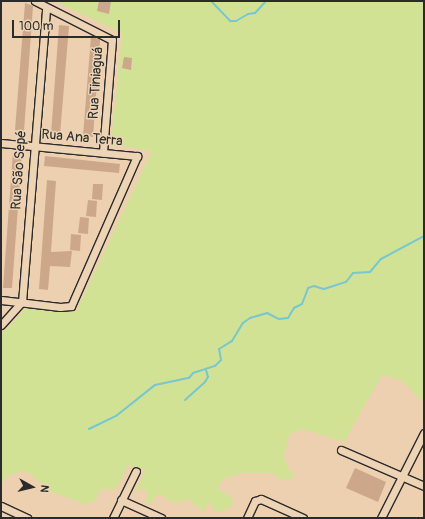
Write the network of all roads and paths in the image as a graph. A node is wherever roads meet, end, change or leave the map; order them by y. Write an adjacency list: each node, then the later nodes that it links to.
1 (35, 1): 2 (street)
2 (46, 8): 4 (street, Rua São Sepé); 5 (street, Rua Tiniaguá)
3 (1, 143): 4 (street, Rua Ana Terra)
4 (34, 146): 5 (street, Rua Ana Terra); 7 (street, Rua São Sepé)
5 (103, 153): 7 (street, Rua Ana Terra)
6 (1, 300): 7 (street)
7 (22, 302): 8 (street)
8 (1, 325)
9 (424, 433): 12 (street)
10 (341, 450): 12 (street)
11 (136, 471): 14 (street)
12 (401, 476): 13 (street); 21 (street)
13 (424, 486)
14 (121, 500): 17 (street); 18 (street)
15 (1, 506): 16 (street)
16 (27, 518)
17 (113, 518)
18 (161, 518)
19 (247, 518): 20 (street)
20 (303, 518)
21 (381, 518)

